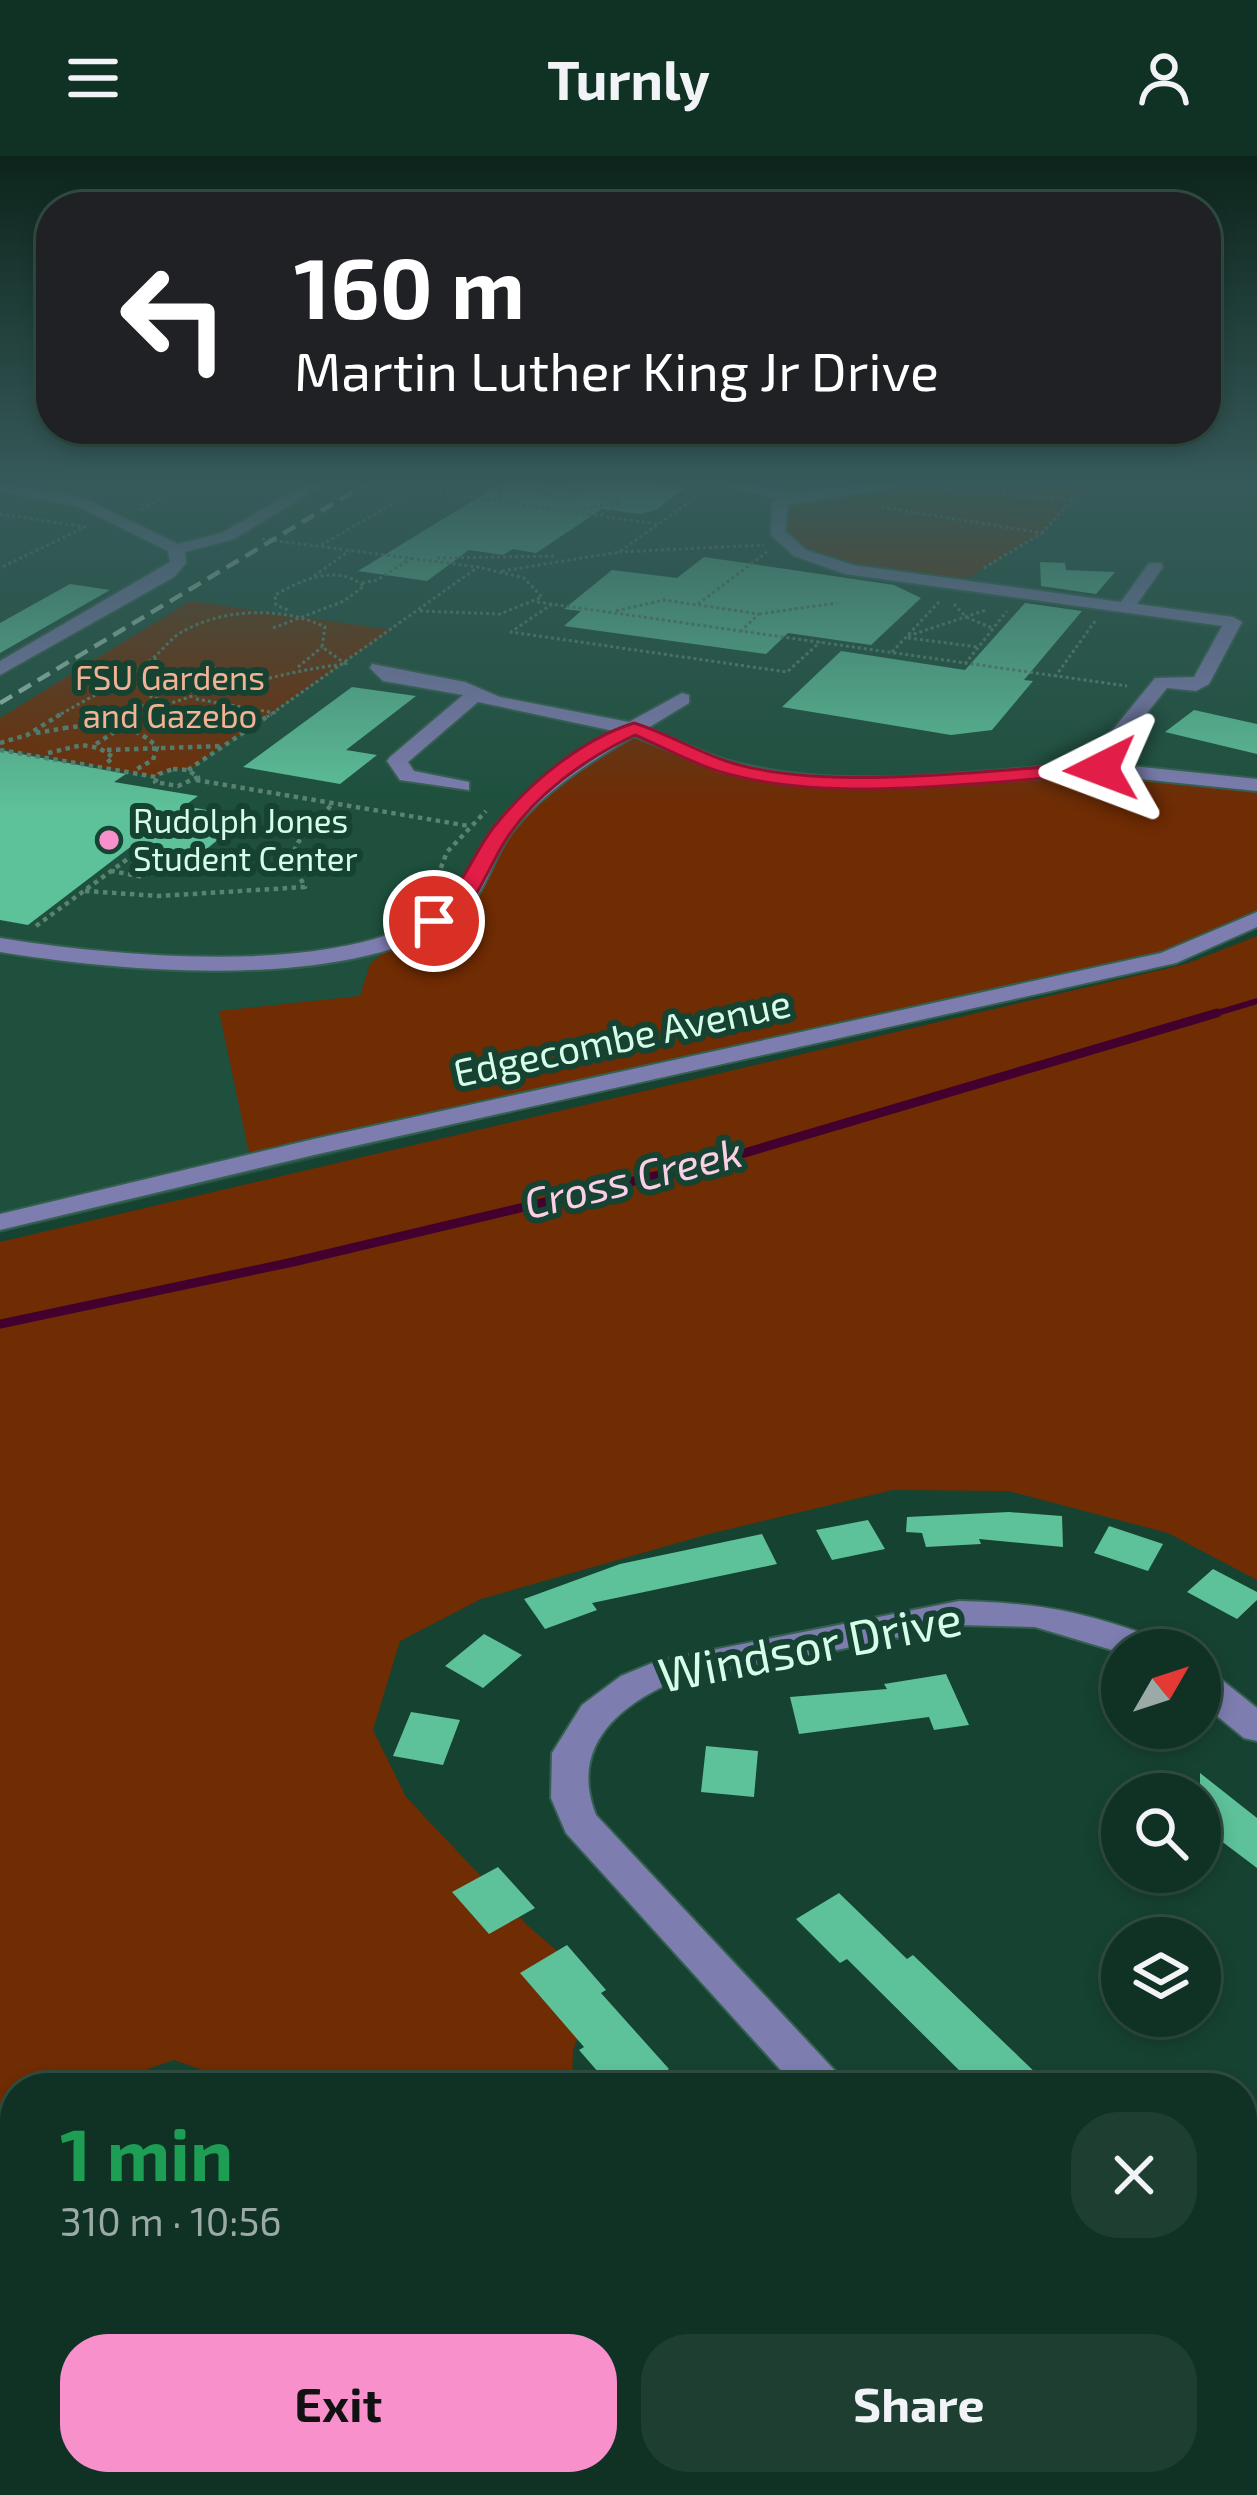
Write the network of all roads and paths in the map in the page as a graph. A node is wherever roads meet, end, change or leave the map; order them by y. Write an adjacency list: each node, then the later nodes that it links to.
1 (138, 590): 35 (street)
2 (286, 590): 19 (path)
3 (359, 590): 19 (path)
4 (446, 590): 17 (path)
5 (538, 590): 11 (path)
6 (716, 590): 14 (path)
7 (951, 590): 25 (path)
8 (952, 590): 21 (path)
9 (972, 590): 15 (street)
10 (1138, 590): 15 (street)
11 (536, 602): 13 (path); 17 (path)
12 (837, 603): 20 (path)
13 (551, 604): 18 (path); 26 (path)
14 (698, 604): 18 (path); 20 (path)
15 (1125, 608): 57 (street)
16 (1103, 610): 37 (path)
17 (418, 611): 31 (path)
18 (611, 612): 24 (path)
19 (293, 613): 22 (path); 27 (path); 30 (path)
20 (759, 614): 24 (path)
21 (966, 617): 23 (path); 23 (path); 25 (path)
22 (273, 628)
23 (992, 628): 28 (path)
24 (741, 631): 26 (path)
25 (904, 638): 28 (path); 29 (path)
26 (820, 642): 29 (path)
27 (322, 647): 31 (path); 36 (path)
28 (979, 647): 32 (path)
29 (892, 652): 32 (path)
30 (155, 657): 39 (path); 49 (path)
31 (346, 664): 36 (path); 45 (path)
32 (965, 664): 37 (path)
33 (215, 666): 38 (path)
34 (379, 668): 41 (street)
35 (0, 669)
36 (294, 669): 42 (path)
37 (1054, 677): 40 (path)
38 (185, 685): 39 (path); 42 (path)
39 (157, 688): 44 (path)
40 (1142, 688)
41 (477, 693): 48 (street); 63 (street)
42 (196, 696): 44 (path); 45 (path)
43 (682, 699): 48 (street)
44 (159, 702): 46 (path); 47 (path)
45 (276, 712): 52 (path)
46 (124, 726): 47 (path); 51 (path); 53 (path)
47 (64, 728): 49 (path)
48 (634, 729): 57 (street); 72 (street)
49 (27, 735): 50 (path)
50 (0, 746): 55 (path)
51 (93, 746): 54 (path); 55 (path)
52 (226, 746): 53 (path); 58 (path)
53 (158, 747): 54 (path); 59 (path)
54 (107, 750): 56 (path)
55 (45, 755): 56 (path)
56 (104, 766): 59 (path)
57 (1101, 769): 62 (street)
58 (188, 770): 60 (path); 61 (path)
59 (131, 772): 60 (path)
60 (155, 777): 61 (path)
61 (196, 780): 64 (path)
62 (1257, 785)
63 (462, 786)
64 (333, 803): 66 (path); 68 (path)
65 (495, 805): 66 (path)
66 (469, 826): 69 (path)
67 (112, 871): 67 (path); 68 (path)
68 (85, 891): 71 (path)
69 (422, 902)
70 (1257, 920): 73 (street, Edgecombe Avenue)
71 (23, 936)
72 (0, 945)
73 (0, 1222)
74 (1101, 1632): 77 (street, Windsor Drive)
75 (1221, 1699): 76 (street)
76 (1257, 1728)
77 (810, 2073)

